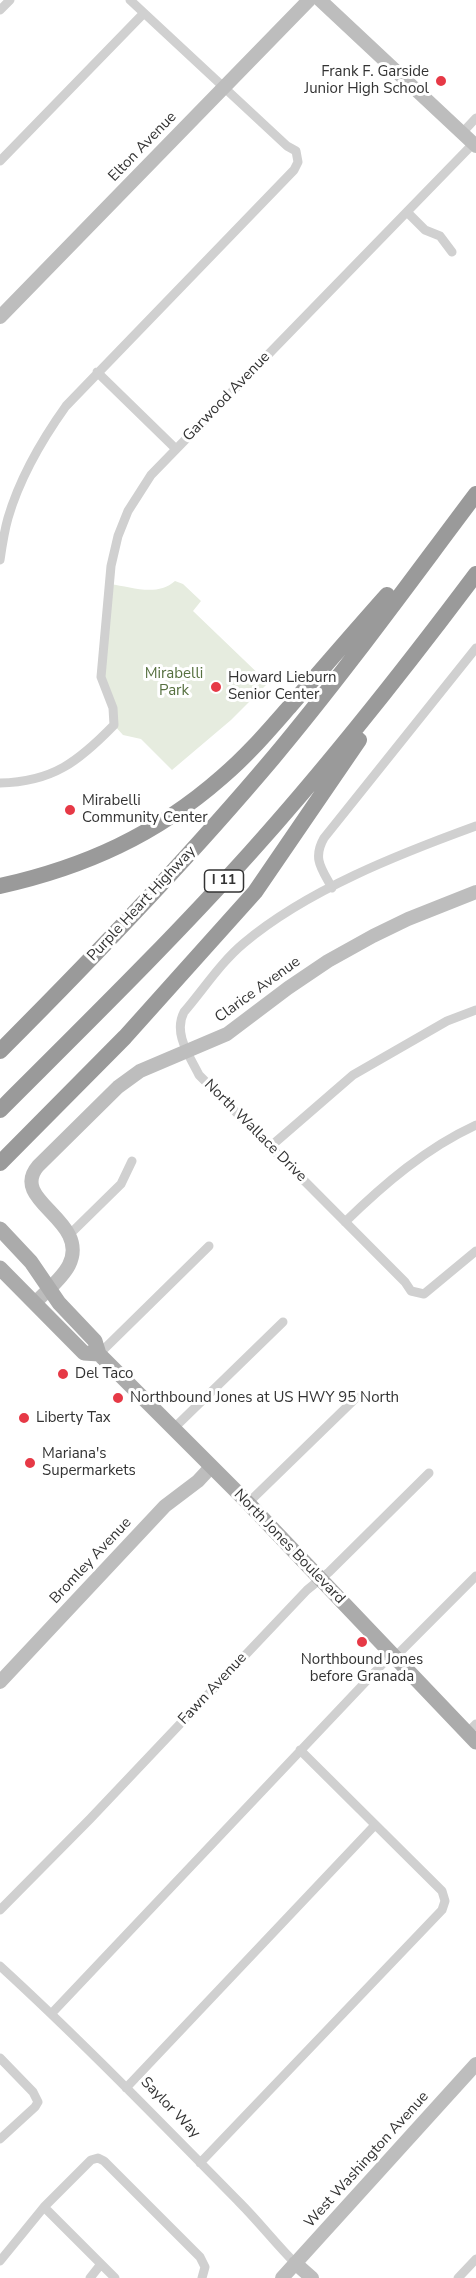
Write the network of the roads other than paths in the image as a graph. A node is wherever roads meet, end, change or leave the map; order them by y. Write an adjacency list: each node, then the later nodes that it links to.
1 (10, 0): 5 (street)
2 (130, 0): 6 (street)
3 (309, 0): 7 (street, Elton Avenue)
4 (320, 0): 9 (street)
5 (0, 10)
6 (144, 13): 7 (street); 11 (street)
7 (225, 87): 14 (street, Elton Avenue); 15 (street)
8 (476, 118): 9 (street)
9 (462, 133): 10 (street)
10 (475, 145): 12 (street, Garwood Avenue)
11 (0, 161)
12 (407, 212): 13 (street); 16 (street, Garwood Avenue)
13 (452, 252)
14 (0, 317)
15 (97, 372): 16 (street); 18 (street)
16 (176, 449): 22 (street, Garwood Avenue)
17 (476, 495): 24 (highway); 28 (highway, Purple Heart Highway / I 11)
18 (0, 560)
19 (476, 574): 20 (highway, I 11)
20 (430, 635): 30 (highway, I 11); 34 (highway)
21 (476, 648): 25 (street)
22 (0, 783)
23 (476, 826): 25 (street)
24 (0, 886)
25 (332, 888): 29 (street, North Wallace Drive)
26 (476, 892): 29 (street, Clarice Avenue)
27 (476, 1010): 32 (street)
28 (0, 1051)
29 (187, 1051): 32 (street, North Wallace Drive); 37 (street, Clarice Avenue)
30 (0, 1110)
31 (476, 1125): 35 (street)
32 (271, 1146): 35 (street, North Wallace Drive)
33 (132, 1161): 37 (street)
34 (0, 1163)
35 (345, 1222): 39 (street, North Wallace Drive)
36 (0, 1229): 41 (main road, North Jones Boulevard)
37 (69, 1235): 41 (street)
38 (209, 1246): 44 (street)
39 (476, 1251)
40 (0, 1268): 42 (main road, North Jones Boulevard)
41 (48, 1289): 42 (street); 44 (main road, North Jones Boulevard)
42 (35, 1303): 44 (main road, North Jones Boulevard)
43 (283, 1322): 46 (street)
44 (99, 1354): 46 (main road, North Jones Boulevard)
45 (357, 1397): 49 (street)
46 (173, 1429): 47 (main road, North Jones Boulevard)
47 (211, 1467): 49 (main road, North Jones Boulevard); 53 (street, Bromley Avenue)
48 (429, 1473): 51 (street, Fawn Avenue)
49 (248, 1503): 51 (main road, North Jones Boulevard)
50 (476, 1576): 52 (street)
51 (320, 1580): 52 (main road, North Jones Boulevard); 57 (street, Fawn Avenue)
52 (393, 1656): 54 (main road, North Jones Boulevard); 55 (street)
53 (0, 1682)
54 (473, 1733)
55 (300, 1750): 56 (street); 59 (street)
56 (375, 1825): 62 (street); 64 (street)
57 (0, 1910)
58 (0, 1966): 59 (street, Saylor Way)
59 (52, 2013): 62 (street, Saylor Way)
60 (0, 2058): 63 (street)
61 (476, 2064): 68 (street, West Washington Avenue)
62 (126, 2088): 64 (street, Saylor Way)
63 (0, 2139)
64 (200, 2163): 68 (street, Saylor Way)
65 (44, 2207): 67 (street); 69 (street); 72 (street)
66 (476, 2259): 75 (street)
67 (0, 2260)
68 (296, 2263): 73 (street, West Washington Avenue); 74 (street, Saylor Way)
69 (101, 2264): 70 (street); 71 (street)
70 (90, 2278)
71 (115, 2278)
72 (202, 2278)
73 (282, 2278)
74 (312, 2278)
75 (458, 2278)

